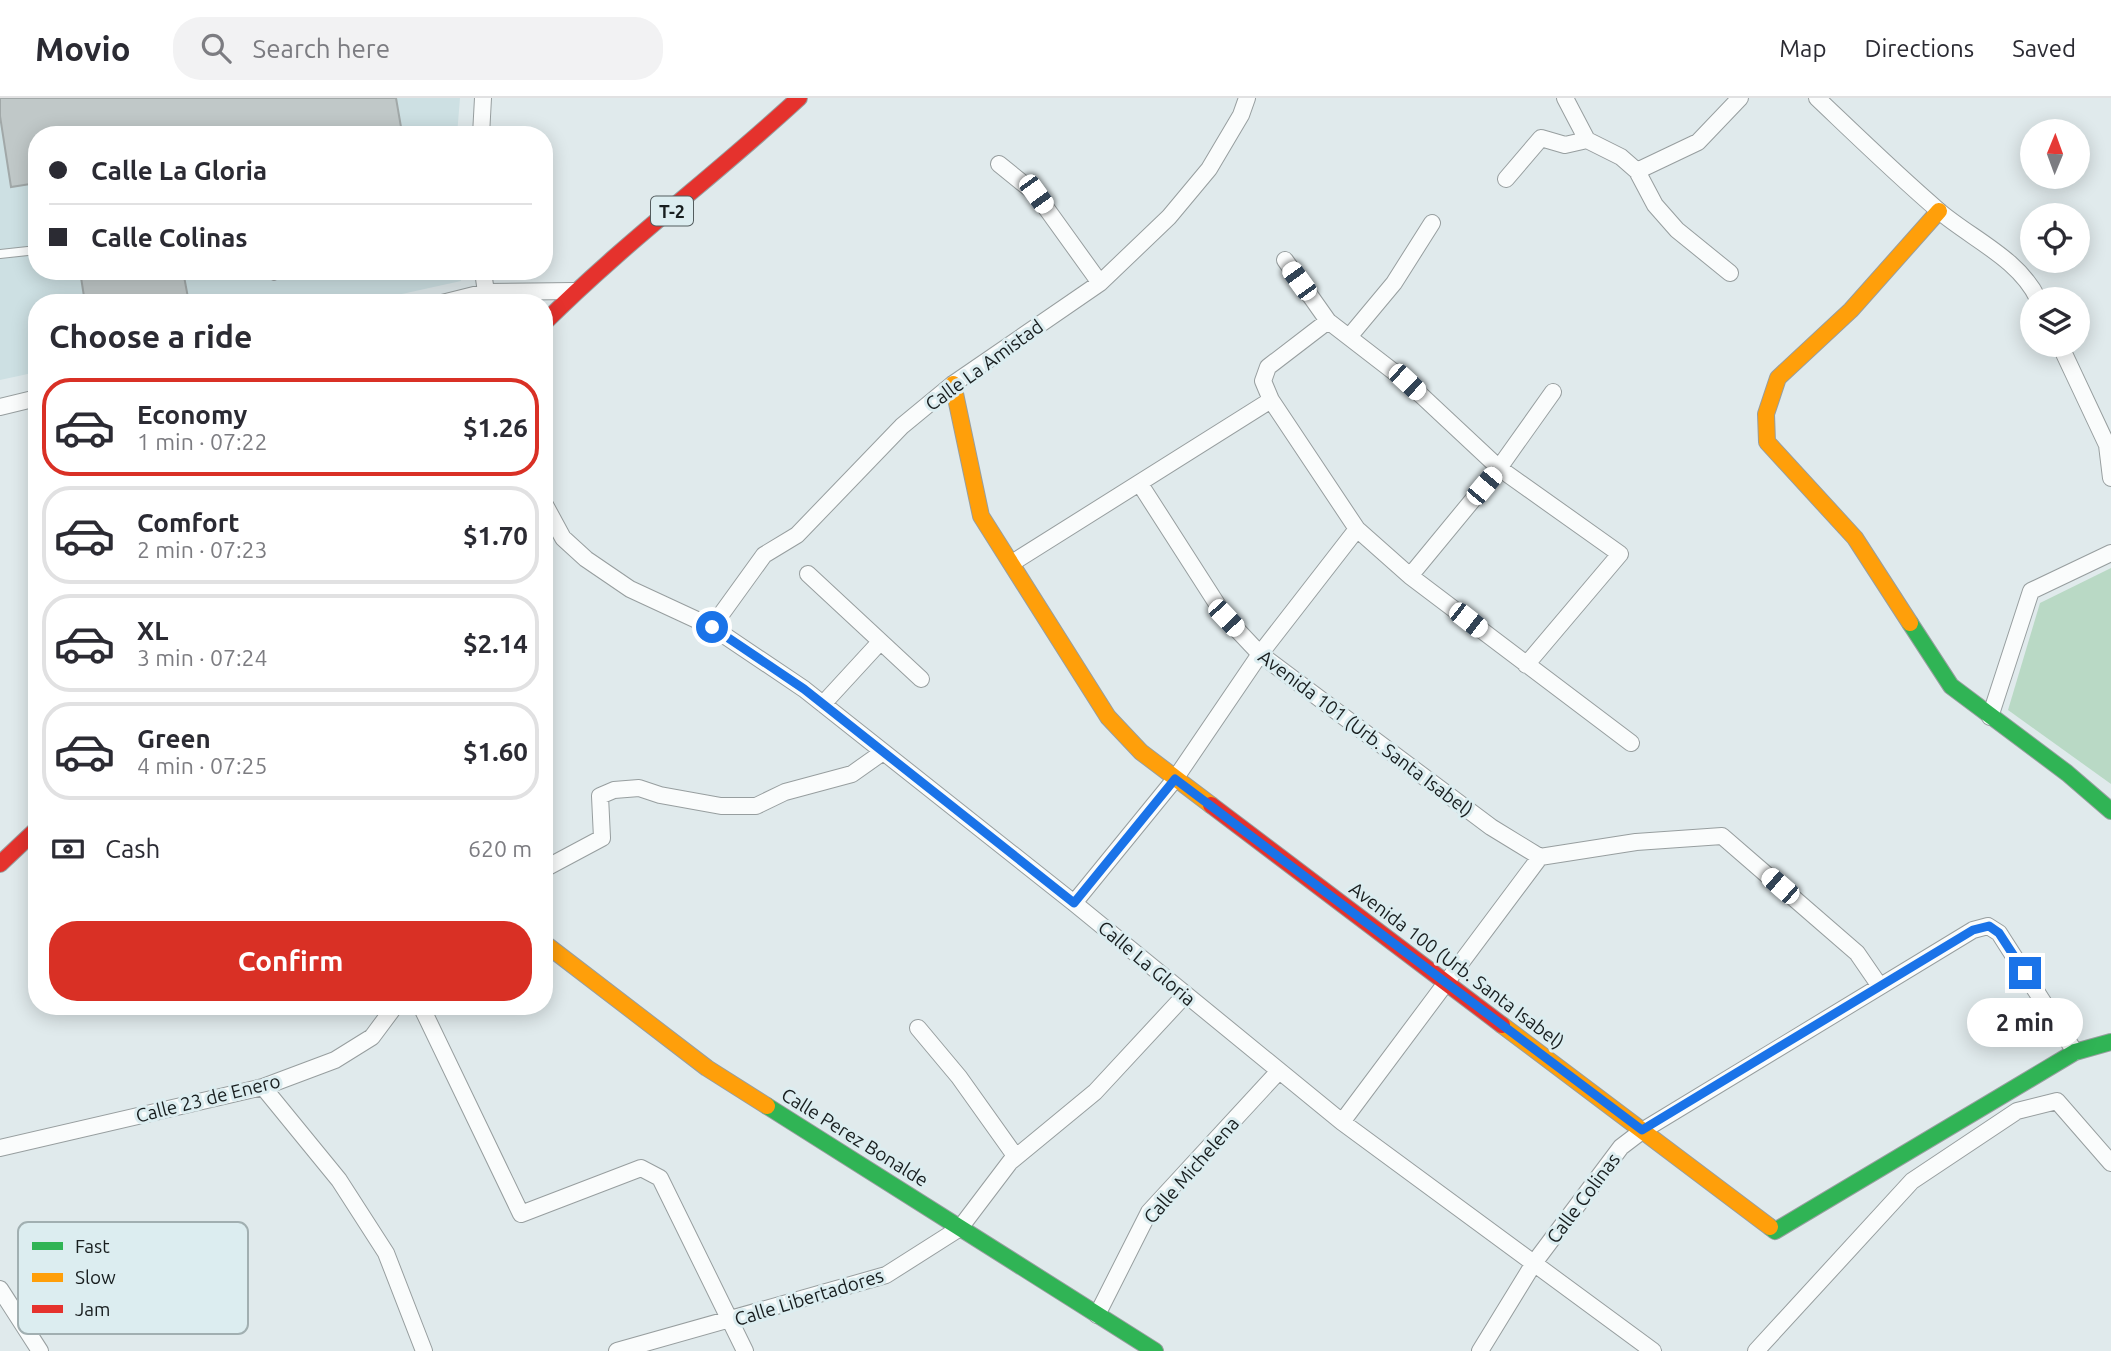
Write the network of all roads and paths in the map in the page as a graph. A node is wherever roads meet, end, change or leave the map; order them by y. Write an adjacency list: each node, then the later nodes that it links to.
1 (484, 98): 7 (street)
2 (799, 98): 20 (main road, T-2)
3 (1247, 98): 18 (street, Calle La Amistad)
4 (1565, 98): 8 (street)
5 (1740, 98): 10 (street)
6 (1817, 98): 12 (street)
7 (482, 126)
8 (1587, 140): 10 (street); 11 (street)
9 (999, 164): 18 (street)
10 (1637, 171): 17 (street)
11 (1506, 178)
12 (1939, 211): 19 (street); 46 (main road)
13 (1432, 223): 24 (street)
14 (28, 251): 15 (lane)
15 (0, 254)
16 (1284, 260): 23 (street)
17 (1730, 273)
18 (1100, 283): 26 (street, Calle La Amistad)
19 (2032, 287)
20 (576, 291): 21 (street); 22 (main road, T-2)
21 (537, 294)
22 (553, 314)
23 (1328, 321): 24 (street); 29 (street)
24 (1349, 337): 31 (street)
25 (2066, 357): 32 (street)
26 (953, 384): 37 (main road, Avenida 100 (Urb. Santa Isabel)); 40 (street, Calle La Amistad)
27 (1553, 392): 31 (street)
28 (28, 400): 30 (street)
29 (1271, 400): 33 (street); 35 (street)
30 (0, 407)
31 (1499, 468): 39 (street); 43 (street)
32 (2111, 478)
33 (1140, 484): 37 (street); 42 (street, Avenida 101 (Urb. Santa Isabel))
34 (553, 520): 40 (street, Calle La Gloria)
35 (1357, 529): 39 (street); 42 (street)
36 (2111, 553): 46 (street)
37 (1012, 563): 49 (main road, Avenida 100 (Urb. Santa Isabel))
38 (808, 574): 41 (street)
39 (1410, 576): 43 (street)
40 (712, 627): 45 (street, Calle La Gloria)
41 (880, 642): 44 (street); 45 (street)
42 (1259, 654): 49 (street); 52 (street, Avenida 101 (Urb. Santa Isabel))
43 (1526, 664): 47 (street)
44 (921, 680)
45 (823, 704): 48 (street, Calle La Gloria)
46 (1990, 717): 50 (main road)
47 (1631, 743)
48 (883, 752): 54 (street); 55 (street, Calle La Gloria)
49 (1175, 779): 55 (street); 57 (main road, Avenida 100 (Urb. Santa Isabel))
50 (2111, 811)
51 (28, 838): 53 (main road)
52 (1540, 857): 57 (street); 58 (street)
53 (0, 864)
54 (553, 864)
55 (1074, 903): 59 (street, Calle La Gloria)
56 (553, 950): 72 (main road, Calle Perez Bonalde)
57 (1446, 983): 67 (street); 68 (main road, Avenida 100 (Urb. Santa Isabel))
58 (1879, 985): 64 (street, Calle Colinas); 68 (street, Calle Colinas)
59 (1185, 995): 65 (street, Calle La Gloria); 70 (street, Calle Libertadores)
60 (388, 1015): 66 (street, Calle 23 de Enero)
61 (425, 1015): 77 (street)
62 (918, 1028): 70 (street)
63 (2111, 1042): 64 (main road, Avenida 100 (Urb. Santa Isabel))
64 (2075, 1052): 68 (main road, Avenida 100 (Urb. Santa Isabel))
65 (1279, 1071): 67 (street, Calle La Gloria); 75 (street, Calle Michelena)
66 (263, 1087): 69 (street, Calle 23 de Enero); 80 (street)
67 (1342, 1122): 73 (street, Calle La Gloria)
68 (1642, 1130): 73 (street, Calle Colinas)
69 (0, 1148)
70 (1016, 1157): 72 (street, Calle Libertadores)
71 (2111, 1163): 86 (street)
72 (960, 1228): 75 (main road, Calle Perez Bonalde); 77 (street, Calle Libertadores)
73 (1534, 1263): 84 (street, Calle Colinas); 85 (street, Calle La Gloria)
74 (0, 1289): 76 (street)
75 (1097, 1315): 83 (main road, Calle Perez Bonalde)
76 (18, 1317)
77 (730, 1321): 81 (street, Calle Libertadores); 82 (street)
78 (29, 1334): 79 (street)
79 (40, 1351)
80 (424, 1351)
81 (617, 1351)
82 (745, 1351)
83 (1155, 1351)
84 (1480, 1351)
85 (1653, 1351)
86 (1756, 1351)

